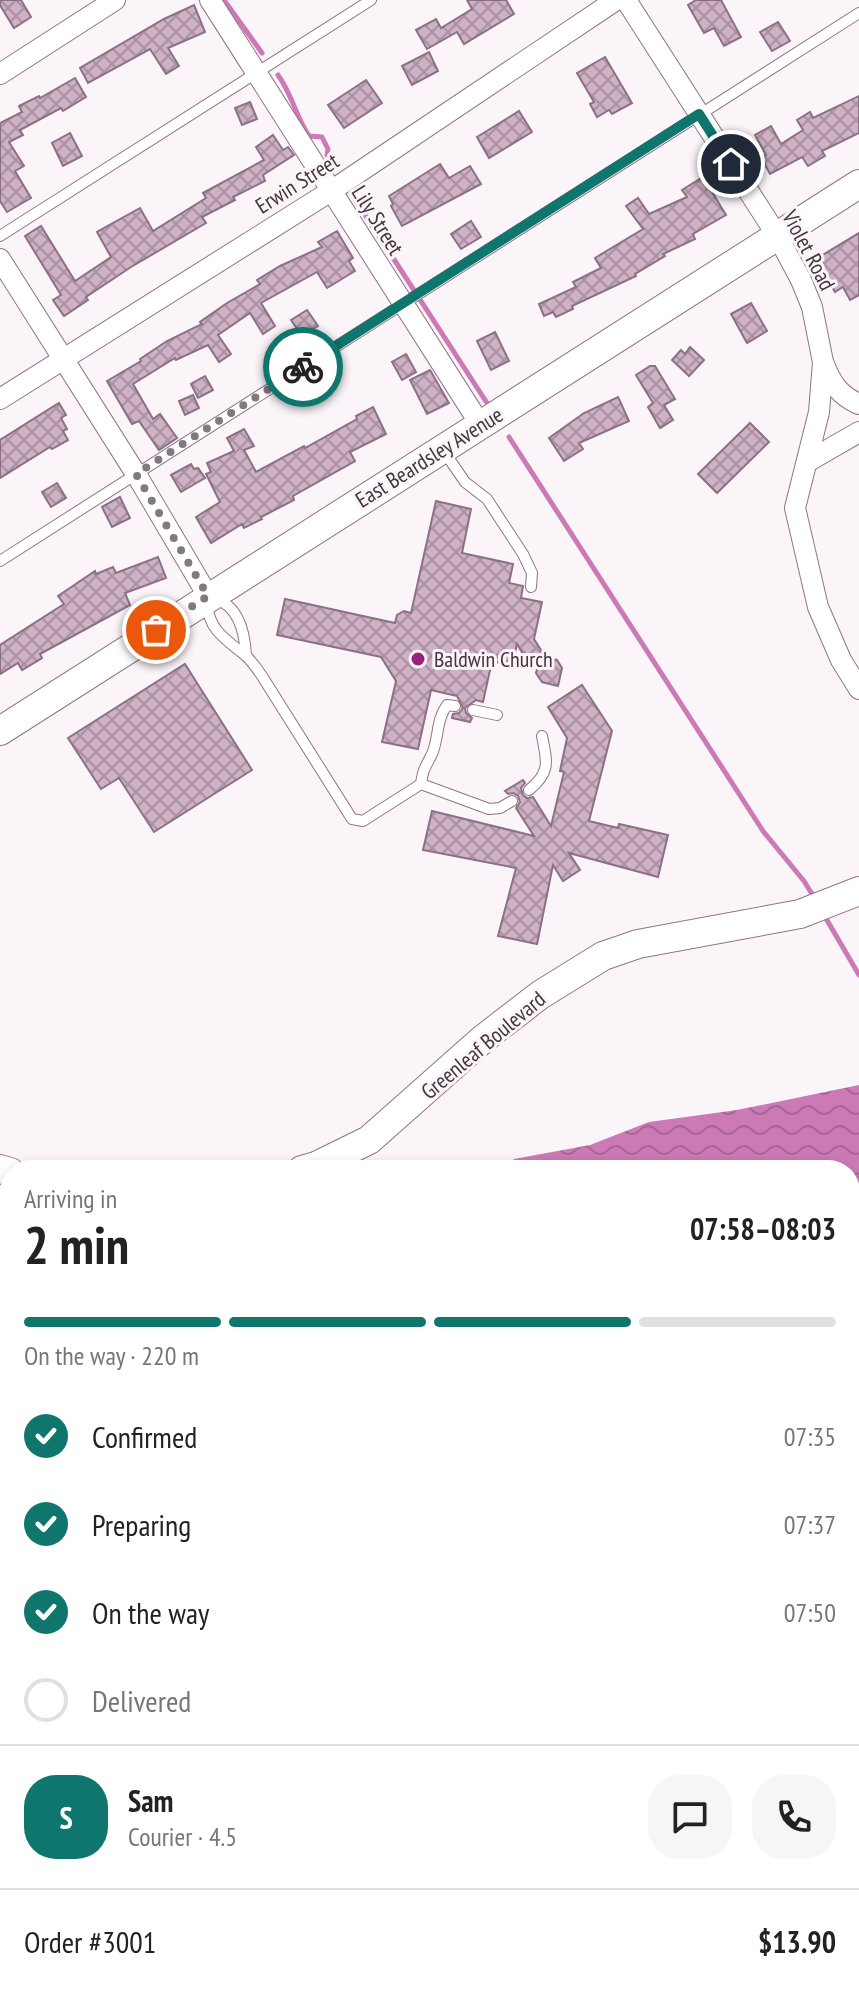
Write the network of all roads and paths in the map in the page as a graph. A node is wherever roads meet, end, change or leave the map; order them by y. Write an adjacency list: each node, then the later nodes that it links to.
1 (115, 0): 8 (street)
2 (210, 0): 7 (street, Lily Street)
3 (371, 0): 7 (lane)
4 (616, 0): 11 (street, Erwin Street)
5 (626, 0): 9 (street, Violet Road)
6 (859, 13): 9 (lane)
7 (256, 73): 11 (street, Lily Street); 12 (lane)
8 (0, 74)
9 (699, 114): 13 (street, Violet Road); 15 (lane)
10 (859, 184): 13 (street, East Beardsley Avenue)
11 (331, 191): 15 (street, Lily Street); 16 (street, Erwin Street)
12 (0, 236)
13 (778, 237): 17 (street, Violet Road); 20 (street, East Beardsley Avenue)
14 (0, 259): 16 (street)
15 (403, 304): 20 (street, Lily Street); 24 (lane)
16 (63, 357): 18 (street, Erwin Street); 24 (street)
17 (823, 362): 19 (street); 23 (street, Violet Road)
18 (0, 399)
19 (859, 404)
20 (480, 424): 22 (street, East Beardsley Avenue)
21 (859, 432): 23 (street)
22 (442, 448): 26 (lane); 27 (street, East Beardsley Avenue)
23 (807, 462): 29 (street, Violet Road)
24 (136, 474): 25 (lane); 27 (street)
25 (0, 561)
26 (531, 587)
27 (208, 596): 28 (lane); 28 (lane); 33 (street, East Beardsley Avenue)
28 (246, 656): 35 (lane)
29 (859, 689)
30 (455, 706): 35 (lane)
31 (473, 710): 32 (lane)
32 (497, 715)
33 (0, 731)
34 (542, 736): 36 (lane)
35 (421, 784): 37 (lane)
36 (529, 790)
37 (512, 801)
38 (859, 891): 39 (street, Greenleaf Boulevard)
39 (328, 1160)

